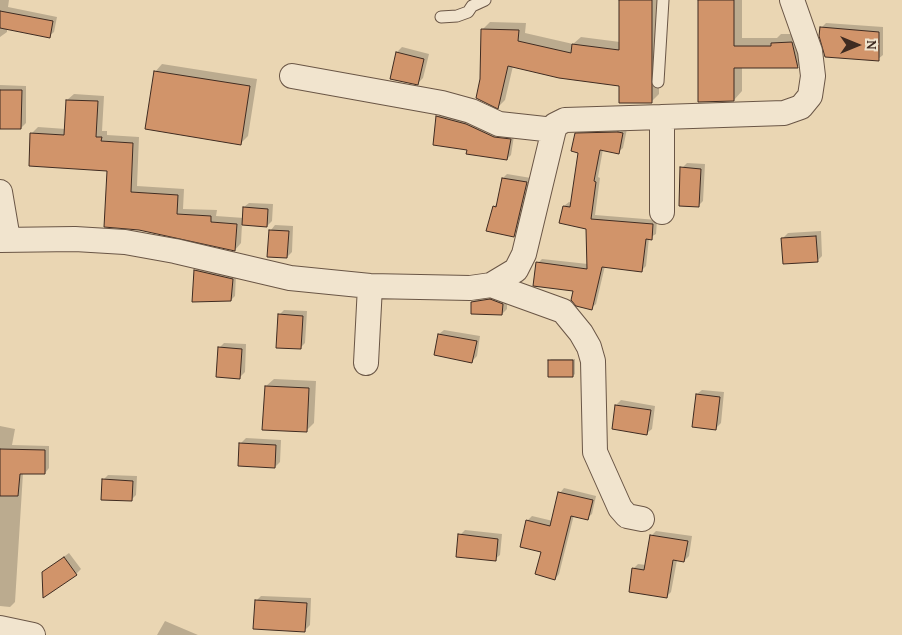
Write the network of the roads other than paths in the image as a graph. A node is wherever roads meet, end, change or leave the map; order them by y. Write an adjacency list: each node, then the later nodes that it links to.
1 (485, 0): 4 (lane)
2 (664, 0): 6 (lane)
3 (792, 0): 7 (street)
4 (441, 17)
5 (292, 76): 8 (street)
6 (658, 82)
7 (662, 117): 8 (street); 10 (street)
8 (554, 130): 12 (street)
9 (0, 192): 11 (street)
10 (662, 212)
11 (4, 240): 13 (street)
12 (491, 284): 13 (street); 15 (street)
13 (370, 286): 14 (street)
14 (366, 363)
15 (642, 519)
16 (0, 628): 17 (street)
17 (33, 635)

